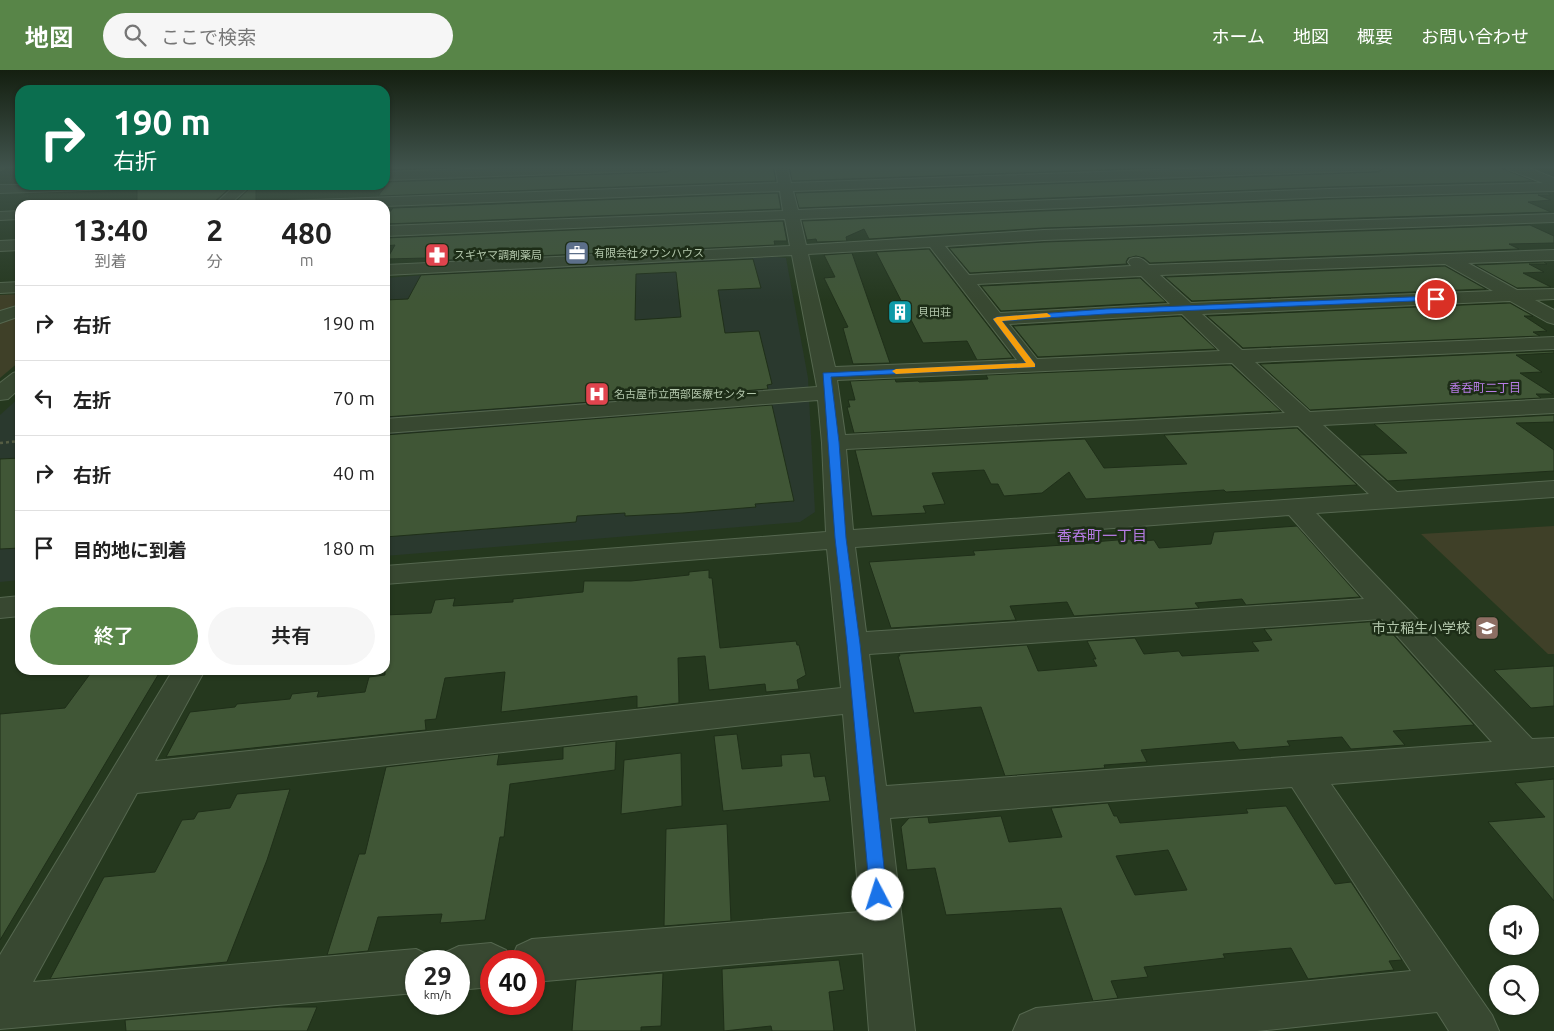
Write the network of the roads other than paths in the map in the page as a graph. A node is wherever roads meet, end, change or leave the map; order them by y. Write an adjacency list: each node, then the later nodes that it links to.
1 (444, 211): 12 (street)
2 (625, 211): 15 (street)
3 (791, 211): 8 (street)
4 (892, 211): 8 (street)
5 (1087, 211): 14 (street)
6 (1361, 211): 11 (street)
7 (15, 215): 9 (street)
8 (792, 215): 15 (street); 19 (street)
9 (0, 216)
10 (1554, 218): 11 (street)
11 (1386, 224): 14 (street); 21 (street)
12 (434, 229): 13 (street); 15 (street); 22 (street)
13 (390, 231)
14 (1106, 234): 16 (street); 24 (street)
15 (623, 239): 19 (street); 22 (street)
16 (934, 242): 19 (street); 25 (street)
17 (15, 245): 18 (street)
18 (0, 246)
19 (800, 250): 39 (street)
20 (1554, 254): 21 (street)
21 (1446, 259): 24 (street); 29 (street)
22 (412, 269): 23 (street)
23 (390, 270)
24 (1144, 270): 25 (street); 30 (street)
25 (966, 280): 34 (street)
26 (15, 287): 27 (street)
27 (0, 288)
28 (1554, 294): 29 (street)
29 (1513, 295): 30 (street); 33 (street)
30 (1185, 309): 34 (street); 36 (street)
31 (15, 312): 32 (street)
32 (0, 317)
33 (1554, 318)
34 (997, 319): 37 (street)
35 (1554, 343): 36 (street)
36 (1236, 356): 37 (street); 42 (street)
37 (1032, 366): 39 (street)
38 (15, 381): 40 (street)
39 (827, 384): 43 (street); 44 (street)
40 (0, 394)
41 (1554, 406): 42 (street)
42 (1303, 419): 44 (street); 46 (street)
43 (390, 426)
44 (834, 442): 48 (street)
45 (1554, 490): 46 (street)
46 (1391, 500): 47 (street)
47 (1295, 506): 48 (street); 52 (street)
48 (840, 538): 49 (street); 53 (street)
49 (390, 575)
50 (15, 606): 51 (street)
51 (0, 608)
52 (1390, 608): 53 (street); 56 (street)
53 (853, 644): 55 (street)
54 (186, 675): 58 (street)
55 (858, 699): 58 (street); 59 (street)
56 (1539, 753): 57 (street)
57 (1302, 771): 59 (street); 63 (street)
58 (126, 779): 64 (street)
59 (870, 803): 60 (street)
60 (881, 931): 61 (street); 66 (street)
61 (545, 960)
62 (405, 972): 65 (street)
63 (1448, 989): 67 (street); 68 (street)
64 (0, 997)
65 (0, 1007)
66 (892, 1031)
67 (1036, 1031)
68 (1476, 1031)

